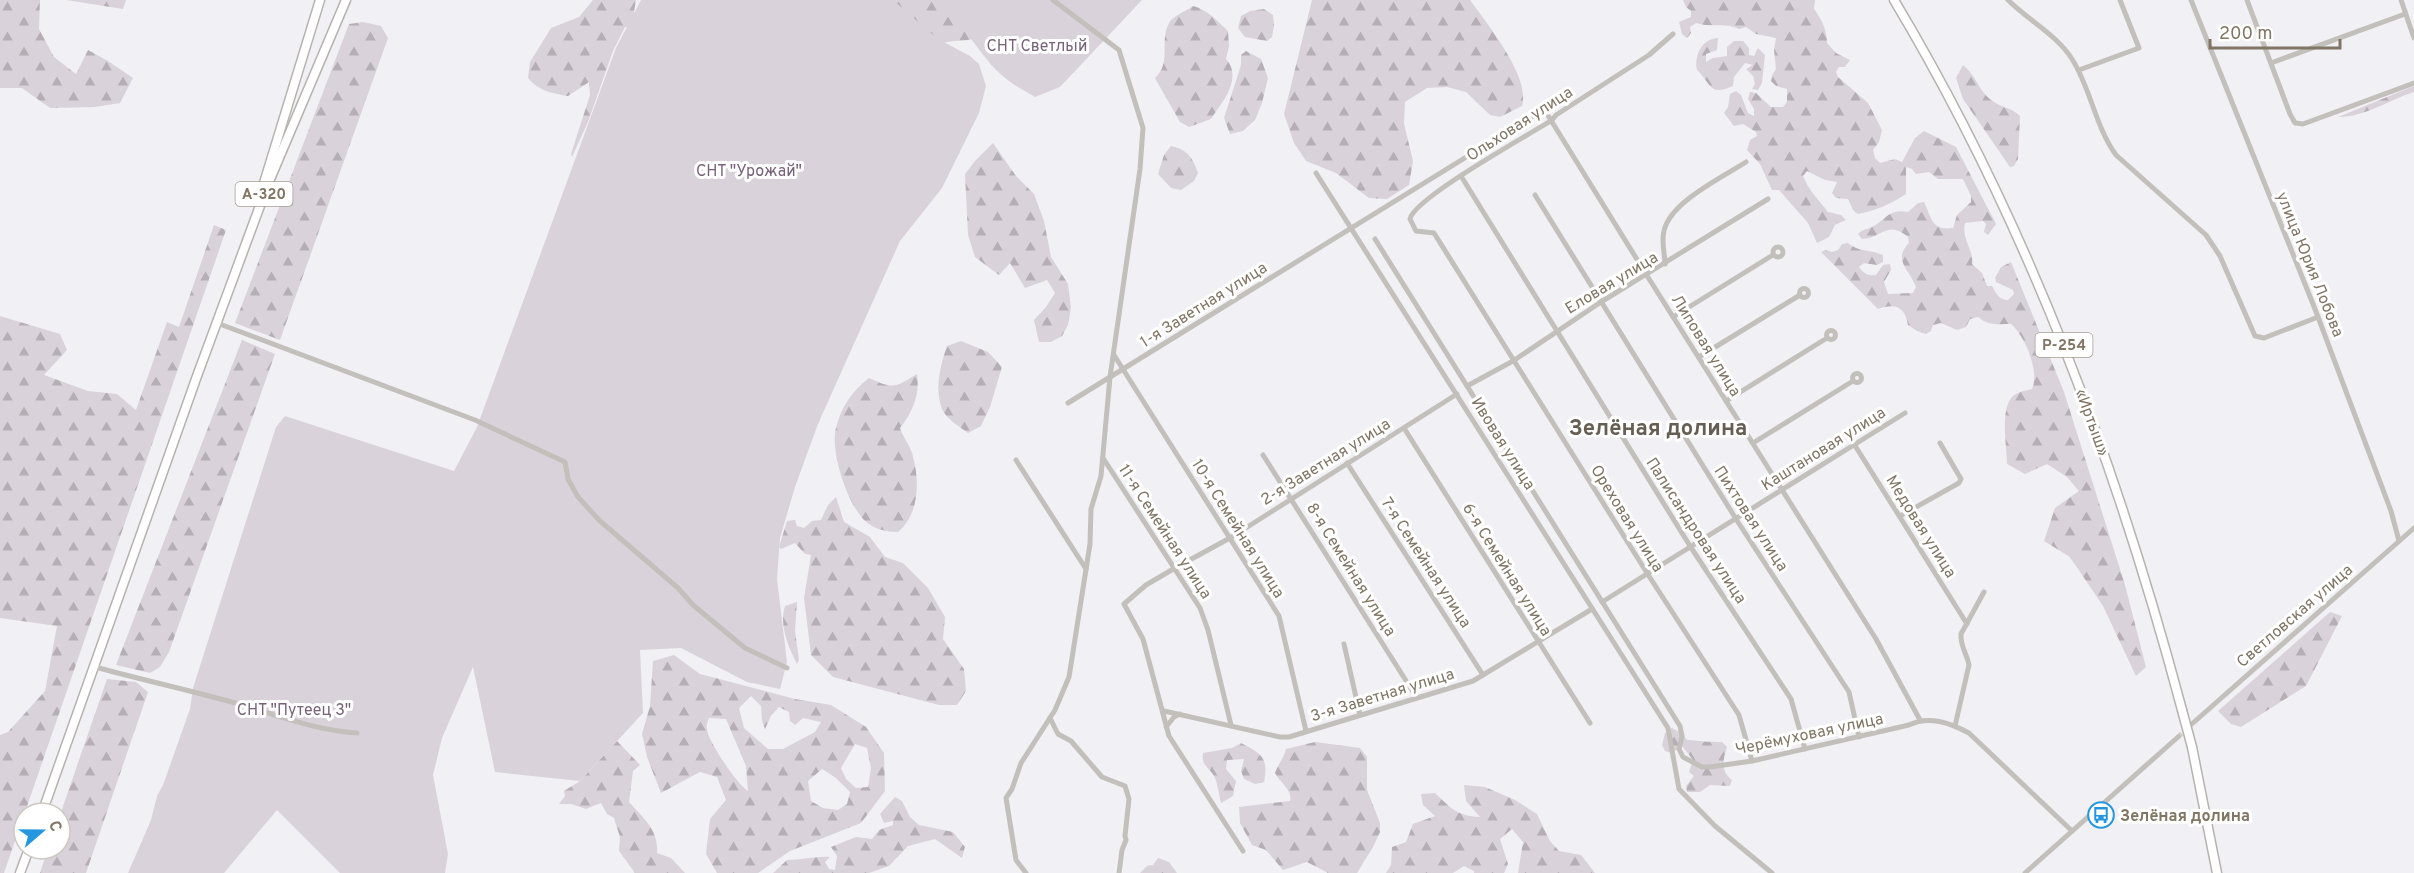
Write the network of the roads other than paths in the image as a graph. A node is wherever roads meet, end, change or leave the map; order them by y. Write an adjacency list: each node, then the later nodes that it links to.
1 (320, 0): 40 (highway, А-320)
2 (346, 0): 33 (highway, А-320)
3 (1053, 0): 36 (street)
4 (1894, 0): 101 (highway, «Иртыш» / Р-254, bridge)
5 (2008, 0): 14 (street)
6 (2120, 0): 14 (street)
7 (2191, 0): 32 (street, улица Юрия Лобова)
8 (2249, 0): 13 (street)
9 (2401, 0): 10 (street)
10 (2405, 14): 12 (street); 13 (street)
11 (1673, 34): 17 (street, Ольховая улица)
12 (2414, 38)
13 (2271, 63): 15 (street)
14 (2079, 70): 32 (street)
15 (2414, 83)
16 (1544, 109): 17 (street, Липовая улица); 23 (street, 1-я Заветная улица)
17 (1552, 120): 20 (street, Ольховая улица); 28 (street, Липовая улица)
18 (1746, 162): 27 (street)
19 (1316, 173): 23 (street, Ивовая улица)
20 (1461, 176): 24 (street, Ольховая улица); 34 (street, Палисандровая улица)
21 (1535, 195): 30 (street, Пихтовая улица)
22 (1768, 199): 27 (street, Еловая улица)
23 (1352, 229): 39 (street, 1-я Заветная улица); 44 (street, Ивовая улица)
24 (1434, 233): 38 (street, Ореховая улица)
25 (1375, 239): 43 (street, Ивовая улица)
26 (1773, 255): 31 (street)
27 (1665, 264): 28 (street, Еловая улица)
28 (1646, 274): 30 (street, Еловая улица); 31 (street, Липовая улица)
29 (1800, 295): 37 (street)
30 (1601, 302): 34 (street, Еловая улица); 59 (street, Пихтовая улица)
31 (1673, 317): 37 (street, Липовая улица)
32 (2318, 317): 62 (street, улица Юрия Лобова)
33 (217, 323): 40 (highway, А-320); 74 (street)
34 (1556, 331): 38 (street, Еловая улица); 63 (street, Палисандровая улица)
35 (1827, 338): 45 (street)
36 (1114, 354): 39 (street, 10-я Семейная улица); 41 (street)
37 (1699, 357): 45 (street, Липовая улица)
38 (1513, 361): 43 (street, Еловая улица); 66 (street, Ореховая улица)
39 (1123, 370): 41 (street, 1-я Заветная улица); 61 (street, 10-я Семейная улица)
40 (197, 376): 73 (highway, А-320)
41 (1110, 376): 46 (street, 1-я Заветная улица); 53 (street)
42 (1853, 381): 49 (street)
43 (1467, 386): 68 (street, Ивовая улица)
44 (1457, 394): 48 (street, 2-я Заветная улица); 69 (street, Ивовая улица)
45 (1726, 401): 49 (street, Липовая улица)
46 (1068, 403)
47 (1905, 413): 51 (street, Каштановая улица)
48 (1404, 428): 55 (street, 2-я Заветная улица); 71 (street, 6-я Семейная улица)
49 (1753, 443): 56 (street, Липовая улица)
50 (1940, 443): 58 (street)
51 (1854, 444): 56 (street, Каштановая улица); 58 (street, Медовая улица)
52 (1263, 455): 57 (street, 8-я Семейная улица)
53 (1103, 458): 64 (street, 11-я Семейная улица); 65 (street)
54 (1016, 460): 65 (street)
55 (1347, 463): 57 (street, 2-я Заветная улица); 75 (street, 7-я Семейная улица)
56 (1782, 490): 59 (street, Каштановая улица); 81 (street, Липовая улица)
57 (1290, 498): 61 (street, 2-я Заветная улица); 76 (street, 8-я Семейная улица)
58 (1900, 516): 70 (street, Медовая улица)
59 (1736, 519): 63 (street, Каштановая улица); 89 (street, Пихтовая улица)
60 (2414, 528): 62 (street, Светловская улица)
61 (1230, 538): 64 (street, 2-я Заветная улица); 87 (street, 10-я Семейная улица)
62 (2399, 541): 83 (street, Светловская улица)
63 (1690, 546): 66 (street, Каштановая улица); 91 (street, Палисандровая улица)
64 (1175, 567): 77 (street, 2-я Заветная улица); 84 (street, 11-я Семейная улица)
65 (1086, 569): 80 (street)
66 (1647, 573): 68 (street, Каштановая улица); 92 (street, Ореховая улица)
67 (1984, 592): 70 (street)
68 (1602, 602): 93 (street, Ивовая улица)
69 (1592, 609): 71 (street, 3-я Заветная улица); 99 (street, Ивовая улица)
70 (1967, 624): 86 (street)
71 (1539, 643): 75 (street, 3-я Заветная улица); 82 (street, 6-я Семейная улица)
72 (1344, 644): 79 (street)
73 (95, 667): 88 (street); 94 (highway, А-320)
74 (787, 668)
75 (1483, 675): 76 (street, 3-я Заветная улица)
76 (1417, 698): 79 (street, 3-я Заветная улица)
77 (1164, 711): 78 (street, 3-я Заветная улица); 85 (street)
78 (1179, 714): 84 (street, 3-я Заветная улица); 85 (street)
79 (1360, 715): 87 (street, 3-я Заветная улица)
80 (1050, 718): 97 (street); 98 (street)
81 (1920, 720): 86 (street); 89 (street, Черёмуховая улица)
82 (1590, 723)
83 (2193, 723)
84 (1231, 725): 87 (street, 3-я Заветная улица)
85 (1167, 726): 96 (street)
86 (1955, 726): 95 (street)
87 (1306, 731)
88 (357, 733)
89 (1859, 737): 91 (street, Черёмуховая улица)
90 (2178, 737): 95 (street)
91 (1805, 749): 92 (street, Черёмуховая улица)
92 (1752, 761): 93 (street, Черёмуховая улица)
93 (1702, 767)
94 (46, 801)
95 (2072, 831): 100 (street)
96 (1243, 851)
97 (1026, 873)
98 (1119, 873)
99 (1772, 873)
100 (2025, 873)
101 (2217, 873)

